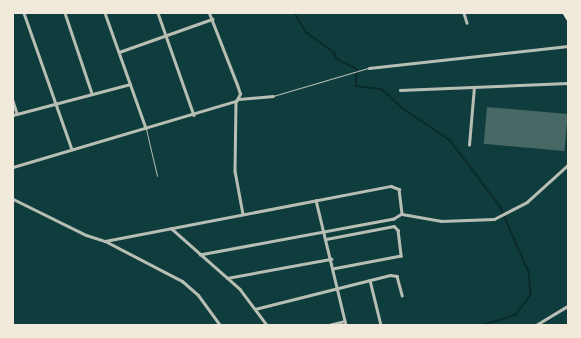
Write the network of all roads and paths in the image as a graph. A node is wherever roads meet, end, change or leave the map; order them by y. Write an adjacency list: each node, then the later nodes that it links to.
1 (24, 13): 23 (street)
2 (65, 13): 19 (street)
3 (105, 13): 13 (street)
4 (158, 13): 11 (street)
5 (209, 13): 9 (street)
6 (464, 13): 10 (street)
7 (565, 13): 8 (main road)
8 (568, 18)
9 (212, 19): 11 (street); 22 (street)
10 (467, 23)
11 (166, 36): 13 (street); 26 (street)
12 (568, 46): 14 (street)
13 (119, 52): 16 (street)
14 (369, 68): 20 (lane)
15 (568, 83): 17 (street)
16 (130, 84): 19 (street); 27 (street)
17 (474, 87): 18 (street); 28 (street)
18 (400, 90)
19 (92, 93): 23 (street)
20 (273, 96): 22 (street)
21 (13, 100): 24 (street)
22 (238, 100): 26 (street); 35 (street)
23 (54, 103): 24 (street); 29 (street)
24 (18, 113): 25 (street)
25 (13, 115)
26 (194, 115): 27 (street)
27 (146, 128): 29 (street); 32 (lane)
28 (469, 145)
29 (72, 149): 31 (street)
30 (568, 165): 36 (street)
31 (13, 167)
32 (157, 176)
33 (13, 199): 40 (street)
34 (316, 200): 35 (street); 36 (street); 38 (street)
35 (243, 214): 37 (street)
36 (402, 214): 38 (street)
37 (170, 227): 40 (street); 41 (street)
38 (324, 233): 39 (street); 41 (street)
39 (326, 239): 42 (street); 43 (street)
40 (104, 241): 52 (street)
41 (200, 255): 44 (street)
42 (331, 259): 43 (street); 44 (street)
43 (333, 269): 46 (street)
44 (226, 278): 49 (street)
45 (370, 280): 46 (street); 47 (street); 55 (street)
46 (337, 287): 49 (street); 50 (street)
47 (402, 295)
48 (568, 306): 51 (street)
49 (255, 308): 53 (street)
50 (346, 323): 54 (street)
51 (538, 324)
52 (220, 325)
53 (267, 325)
54 (329, 325)
55 (381, 325)

